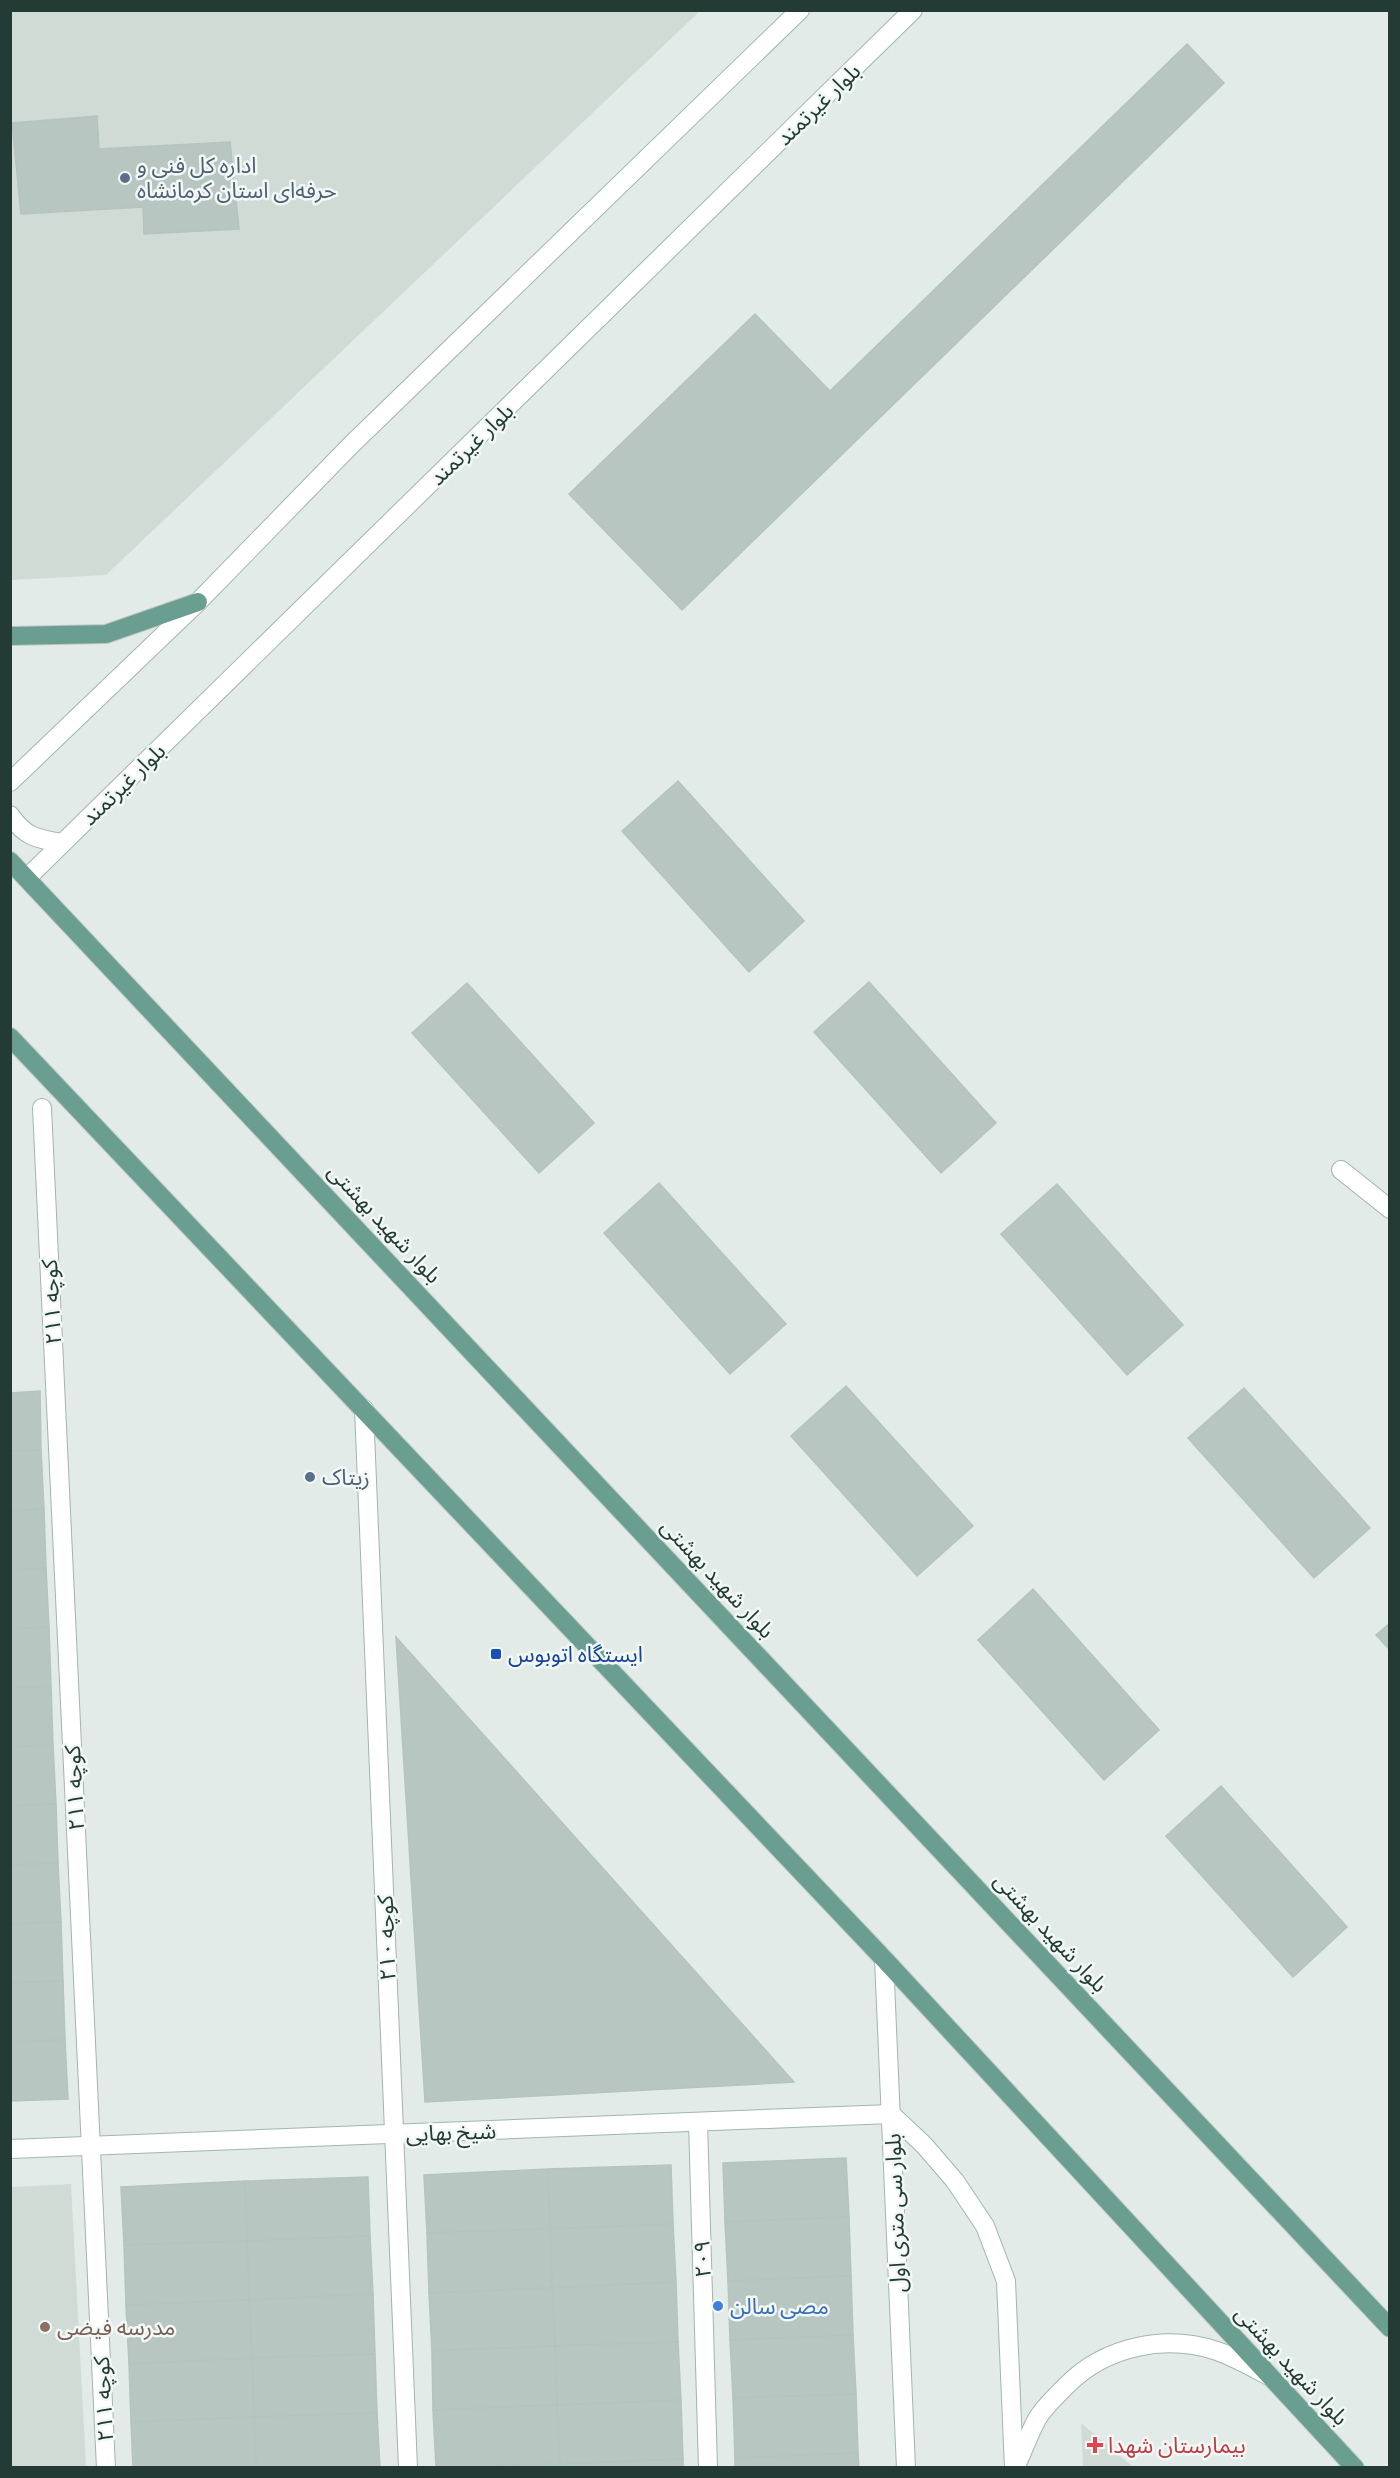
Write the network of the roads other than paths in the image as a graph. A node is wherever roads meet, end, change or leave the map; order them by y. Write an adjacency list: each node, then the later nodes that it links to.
1 (800, 10): 3 (street)
2 (914, 10): 7 (street, بلوار غیرتمند)
3 (198, 602): 4 (main road); 5 (street)
4 (10, 636)
5 (10, 782)
6 (10, 815): 7 (street)
7 (62, 843): 9 (street, بلوار غیرتمند)
8 (10, 861): 9 (main road, بلوار شهید بهشتی)
9 (28, 877): 21 (main road, بلوار شهید بهشتی)
10 (10, 1037): 14 (main road, بلوار شهید بهشتی)
11 (42, 1108): 19 (street, کوچه ۲۱۱)
12 (1341, 1170): 13 (street)
13 (1389, 1209)
14 (364, 1409): 15 (main road, بلوار شهید بهشتی); 18 (street, کوچه ۲۱۰)
15 (884, 1959): 16 (street, بلوار سی متری اول); 22 (main road, بلوار شهید بهشتی)
16 (891, 2114): 17 (street, شیخ بهایی); 26 (street, بلوار سی متری اول); 27 (street)
17 (698, 2122): 18 (street, شیخ بهایی); 25 (street, ۲۰۹)
18 (394, 2134): 19 (street, شیخ بهایی); 24 (street, کوچه ۲۱۰)
19 (91, 2146): 20 (street, شیخ بهایی); 23 (street, کوچه ۲۱۱)
20 (10, 2149)
21 (1389, 2328)
22 (1270, 2376): 27 (street); 28 (main road, بلوار شهید بهشتی)
23 (106, 2468)
24 (408, 2468)
25 (708, 2468)
26 (906, 2468)
27 (1015, 2468)
28 (1355, 2468)

